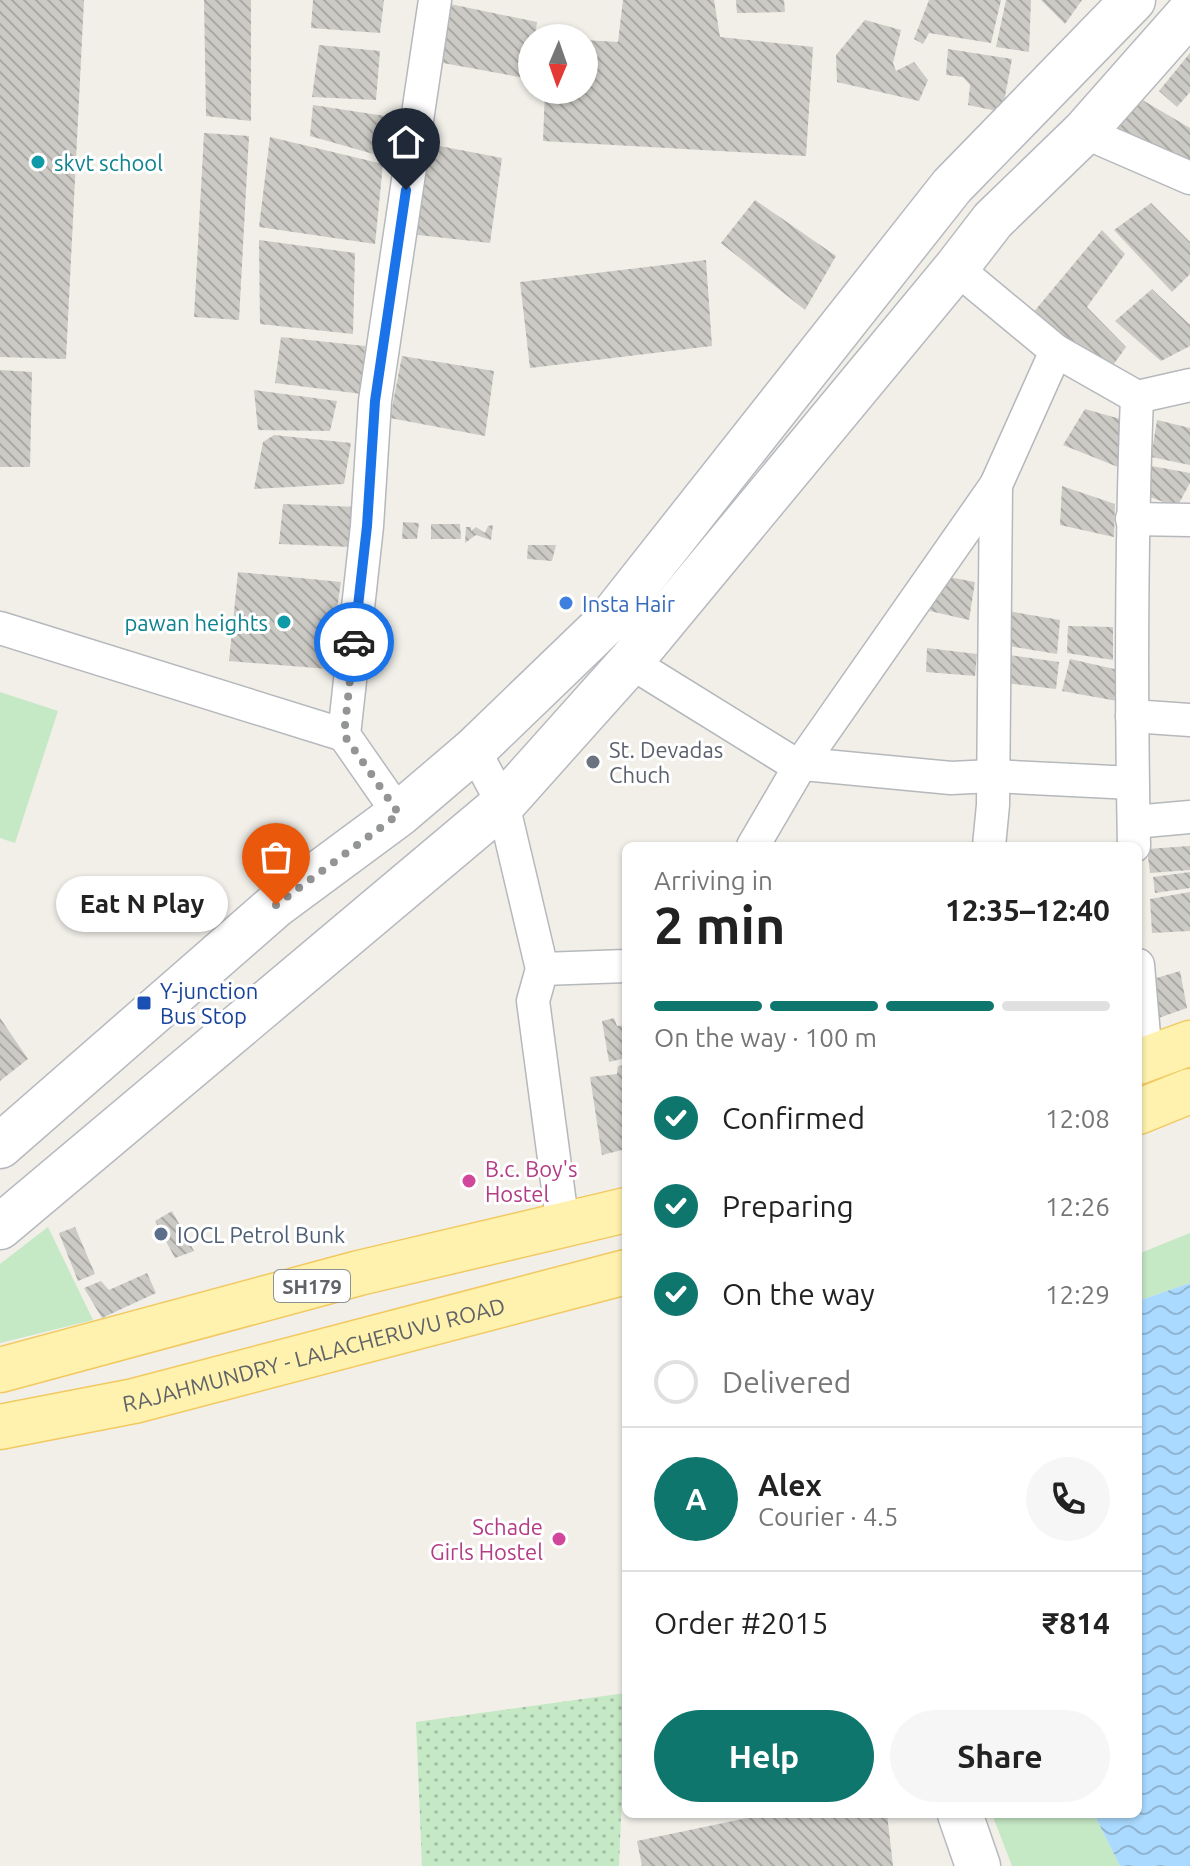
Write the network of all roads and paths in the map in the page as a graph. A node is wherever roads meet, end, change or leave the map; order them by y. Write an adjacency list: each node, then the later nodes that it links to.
1 (435, 0): 19 (street)
2 (1133, 0): 6 (street)
3 (1190, 12): 4 (street)
4 (1084, 132): 5 (street); 7 (street)
5 (1190, 178)
6 (952, 186): 7 (street); 20 (street)
7 (993, 220): 8 (street)
8 (956, 268): 9 (street); 16 (street)
9 (1056, 351): 11 (street); 12 (street)
10 (1190, 385): 11 (street)
11 (1137, 397): 13 (street)
12 (996, 485): 21 (street); 22 (street)
13 (1132, 519): 14 (street); 17 (street)
14 (1190, 520)
15 (0, 628): 19 (street)
16 (630, 662): 21 (street); 24 (street)
17 (1132, 716): 18 (street); 23 (street)
18 (1190, 720)
19 (344, 735): 25 (street)
20 (474, 750): 24 (street); 25 (street)
21 (801, 764): 22 (street); 28 (street)
22 (993, 776): 23 (street); 29 (street)
23 (1132, 783): 27 (street)
24 (503, 804): 31 (street); 33 (street)
25 (399, 814): 30 (street)
26 (1190, 817): 27 (street)
27 (1134, 834)
28 (755, 842)
29 (989, 842)
30 (276, 905): 31 (street); 38 (street)
31 (323, 955): 41 (street)
32 (622, 966): 33 (street)
33 (542, 969): 40 (street)
34 (1190, 1043): 35 (main road)
35 (1142, 1061)
36 (1190, 1091): 37 (main road)
37 (1142, 1110)
38 (0, 1146)
39 (622, 1211): 40 (main road, SH179)
40 (563, 1226): 42 (main road, SH179)
41 (0, 1227)
42 (359, 1273): 44 (main road); 45 (main road, SH179)
43 (622, 1273): 44 (main road, RAJAHMUNDRY - LALACHERUVU ROAD)
44 (380, 1337): 47 (main road, RAJAHMUNDRY - LALACHERUVU ROAD)
45 (112, 1341): 46 (main road, SH179); 47 (main road)
46 (0, 1370)
47 (134, 1401): 48 (main road, RAJAHMUNDRY - LALACHERUVU ROAD)
48 (0, 1427)
49 (961, 1818): 50 (street)
50 (978, 1866)

